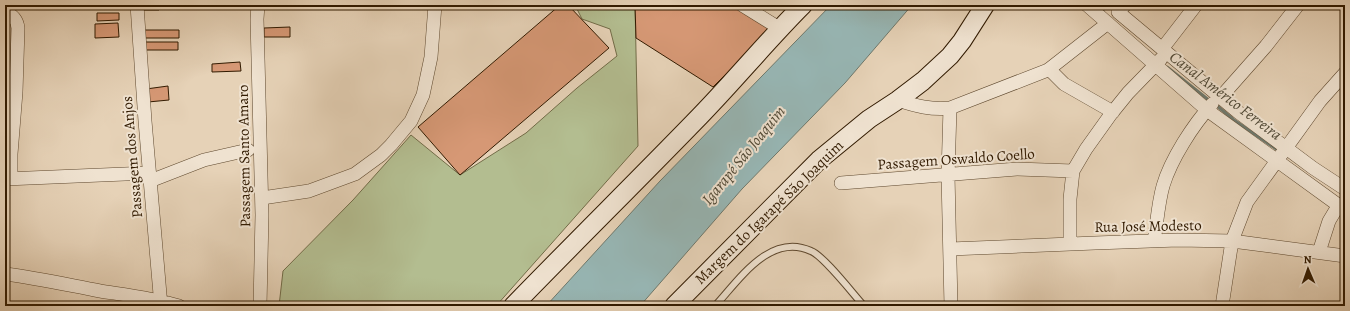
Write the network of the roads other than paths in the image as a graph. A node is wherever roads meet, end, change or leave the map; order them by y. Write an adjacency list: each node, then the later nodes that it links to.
1 (137, 5): 25 (street, Passagem dos Anjos)
2 (258, 5): 29 (street, Passagem Santo Amaro)
3 (435, 5): 29 (street)
4 (742, 5): 13 (street)
5 (803, 5): 13 (street)
6 (985, 5): 17 (street, Margem do Igarapé São Joaquim)
7 (1087, 5): 12 (street)
8 (1196, 5): 14 (street)
9 (1298, 5): 18 (street)
10 (1121, 8): 14 (street)
11 (5, 12): 26 (street)
12 (1108, 23): 14 (street); 15 (street)
13 (779, 28): 41 (street)
14 (1161, 58): 18 (street); 18 (street); 20 (street)
15 (1049, 69): 19 (street); 20 (street)
16 (1345, 72): 22 (street)
17 (898, 100): 19 (street); 42 (street, Margem do Igarapé São Joaquim)
18 (1214, 103): 22 (street); 22 (street); 31 (street)
19 (950, 108): 24 (street)
20 (1113, 112): 23 (street)
21 (248, 150): 25 (street)
22 (1281, 154): 28 (street); 30 (street); 32 (street)
23 (1073, 170): 24 (street, Passagem Oswaldo Coello); 33 (street)
24 (948, 175): 27 (street, Passagem Oswaldo Coello); 34 (street)
25 (150, 177): 26 (street); 38 (street, Passagem dos Anjos)
26 (8, 179)
27 (841, 183)
28 (1345, 189)
29 (262, 198): 40 (street, Passagem Santo Amaro)
30 (1342, 208): 35 (street)
31 (1154, 241): 32 (street, Rua José Modesto); 33 (street, Rua José Modesto)
32 (1232, 241): 35 (street, Rua José Modesto); 46 (street)
33 (1070, 244): 34 (street, Rua José Modesto)
34 (950, 249): 45 (street)
35 (1319, 252): 36 (street, Rua José Modesto)
36 (1345, 256)
37 (5, 274): 38 (street)
38 (160, 303): 39 (street)
39 (179, 306)
40 (260, 306)
41 (513, 306)
42 (674, 306)
43 (715, 306): 44 (lane)
44 (864, 306)
45 (951, 306)
46 (1222, 306)

